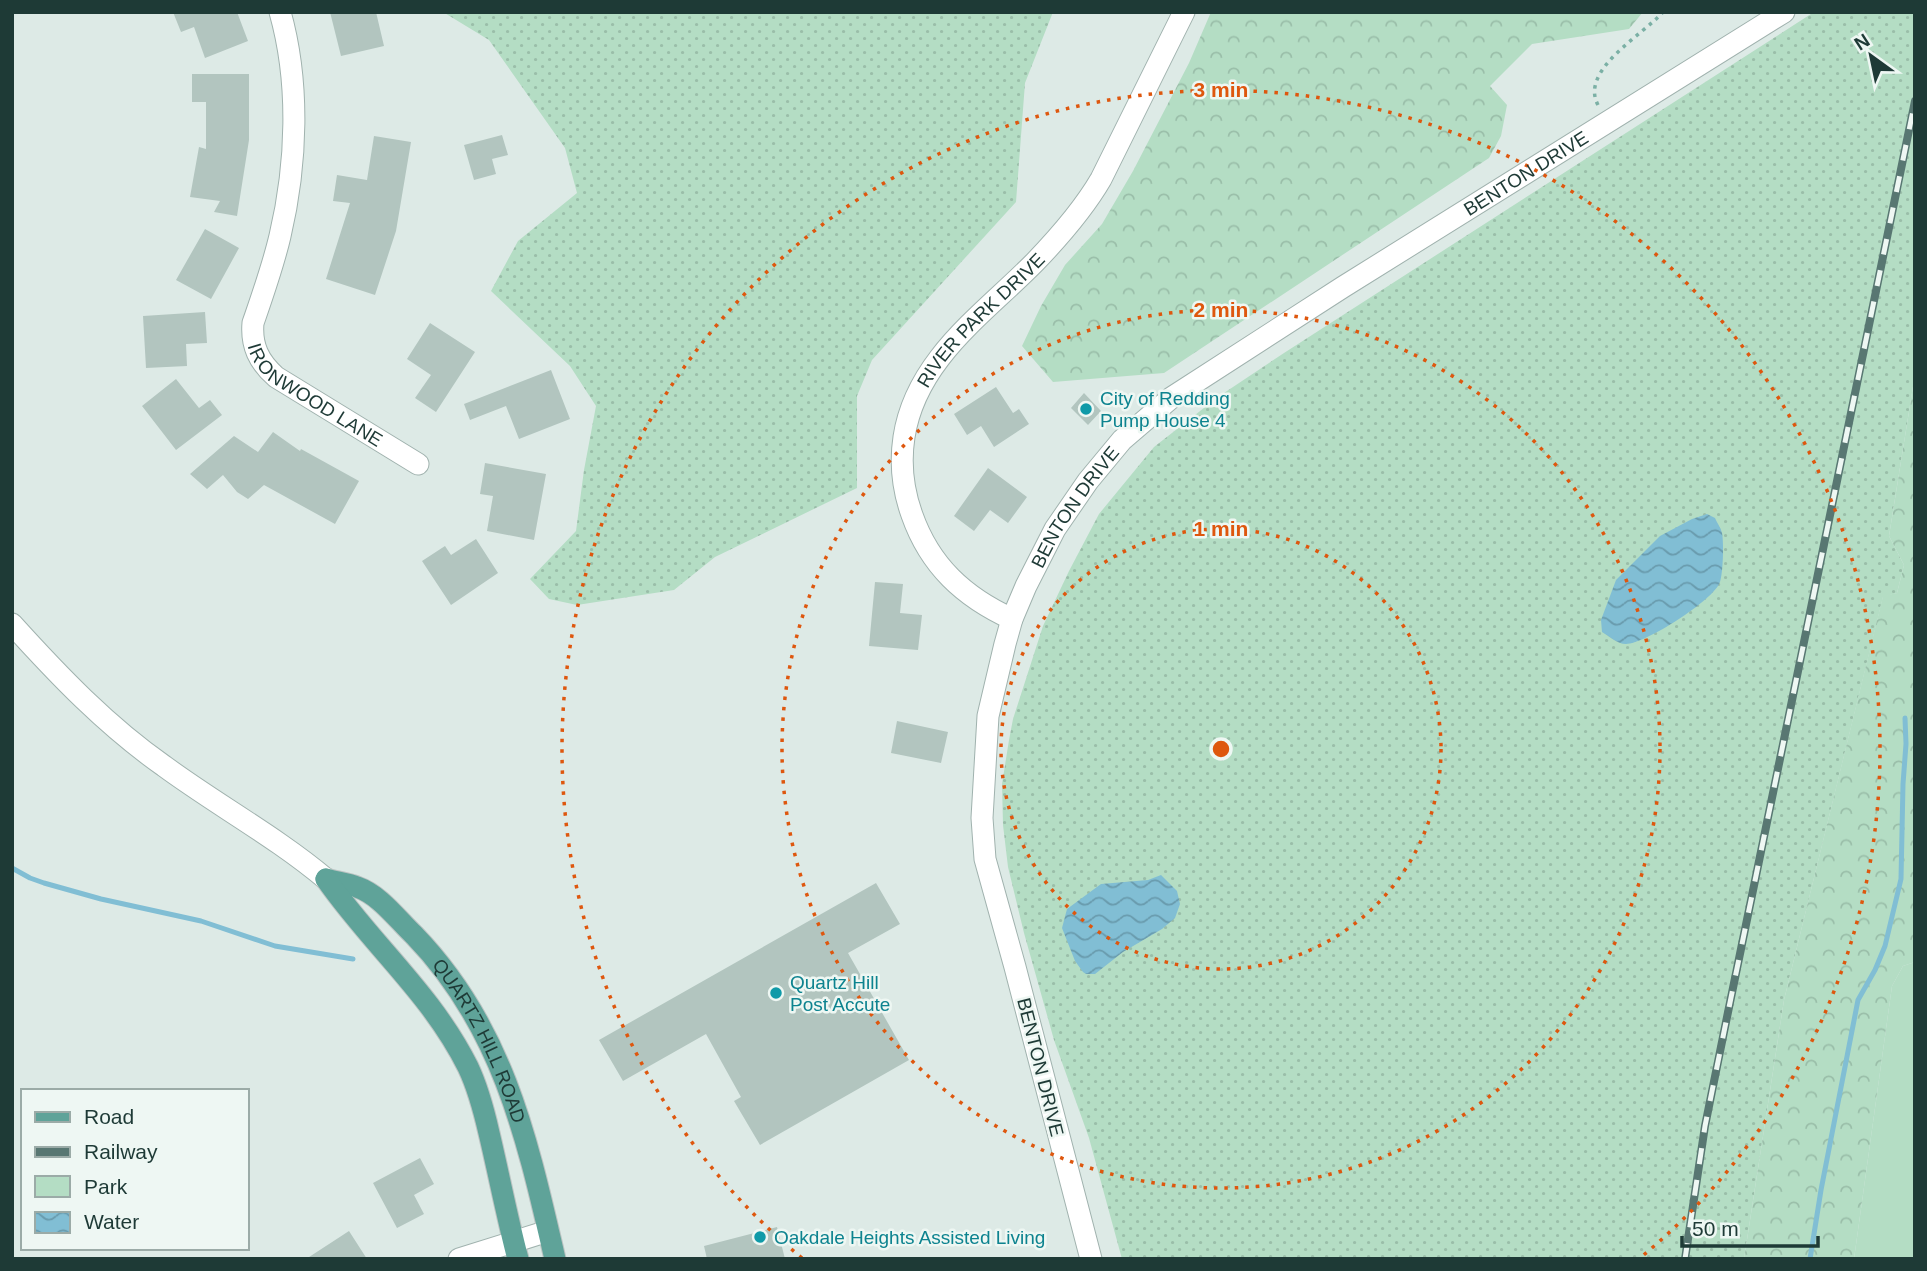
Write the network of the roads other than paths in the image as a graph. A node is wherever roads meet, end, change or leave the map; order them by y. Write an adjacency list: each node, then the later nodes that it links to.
1 (280, 12): 4 (street, IRONWOOD LANE)
2 (1184, 12): 5 (street, RIVER PARK DRIVE)
3 (1784, 12): 5 (street, BENTON DRIVE)
4 (418, 464)
5 (1012, 619): 12 (street, BENTON DRIVE)
6 (12, 624): 7 (street, QUARTZ HILL ROAD)
7 (326, 879): 8 (main road, QUARTZ HILL ROAD); 9 (main road, QUARTZ HILL ROAD)
8 (548, 1231): 9 (street); 11 (main road, QUARTZ HILL ROAD)
9 (515, 1250): 10 (street)
10 (458, 1259)
11 (555, 1259)
12 (1091, 1259)

